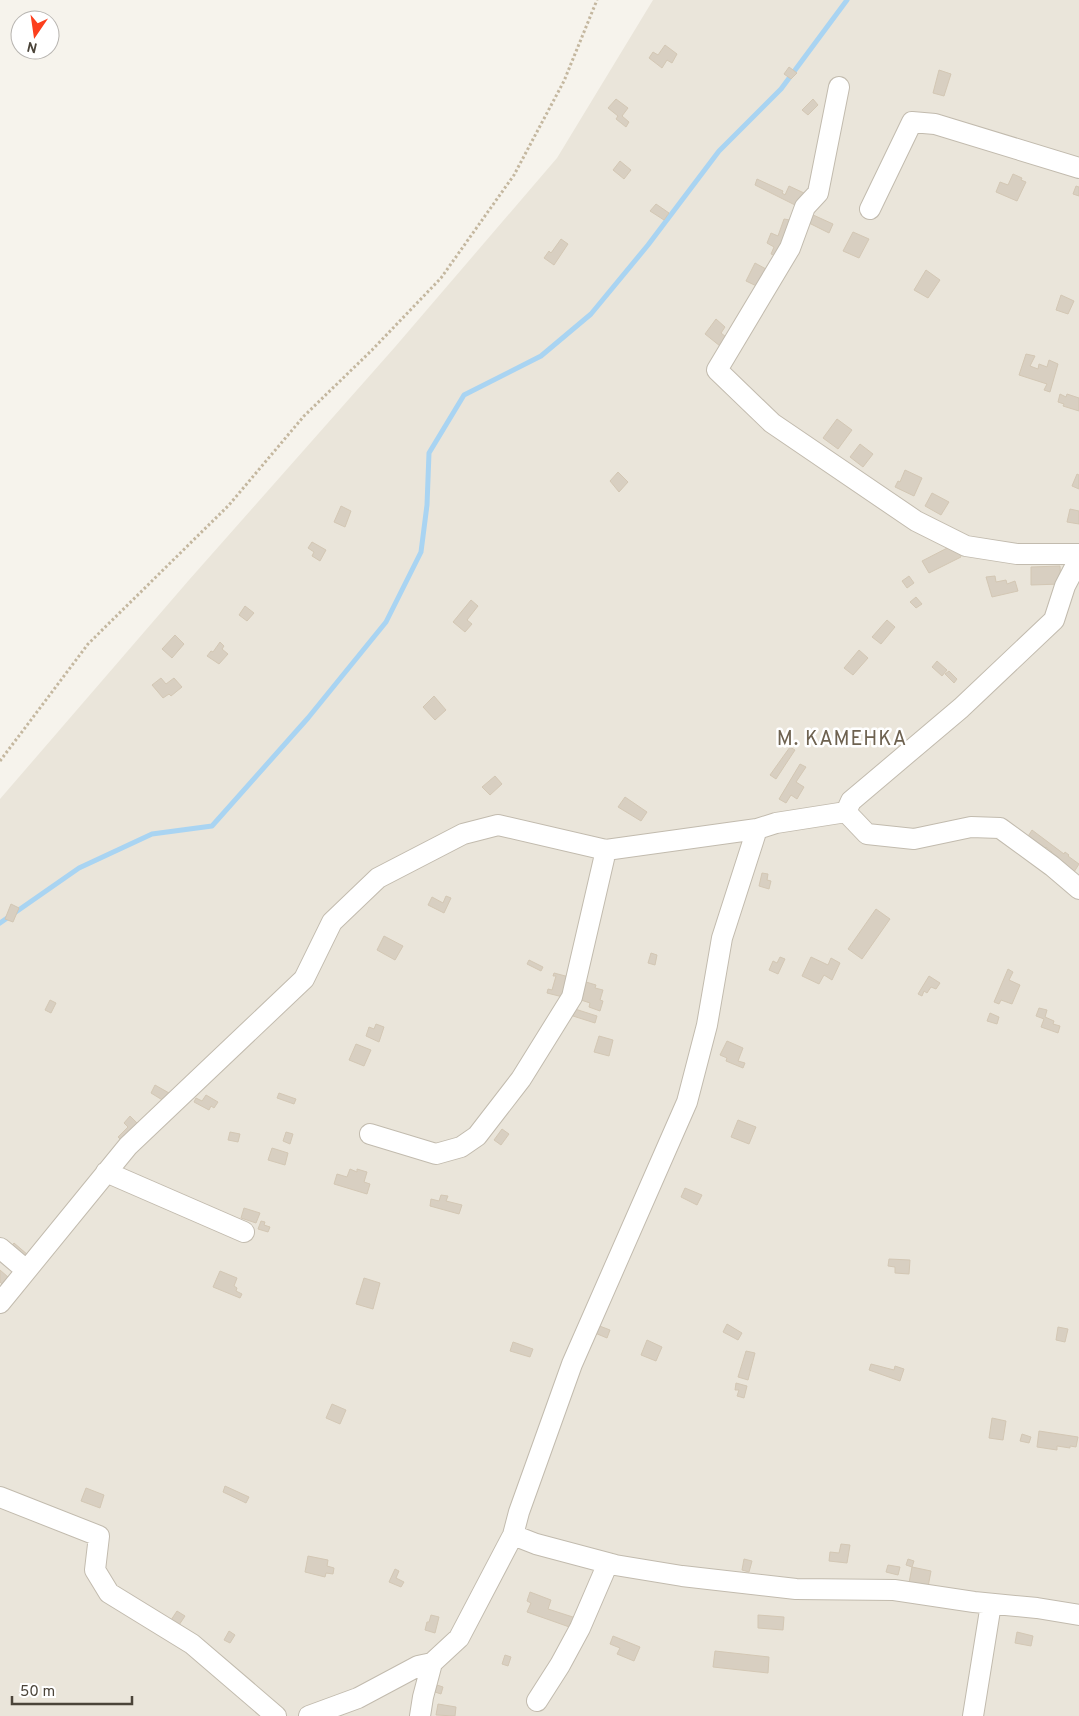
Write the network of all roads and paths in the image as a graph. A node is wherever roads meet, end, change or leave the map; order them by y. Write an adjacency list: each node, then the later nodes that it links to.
1 (597, 0): 7 (path)
2 (838, 87): 5 (street)
3 (1079, 168): 4 (street)
4 (870, 208)
5 (1079, 554)
6 (1079, 559): 8 (street)
7 (0, 761)
8 (846, 812): 9 (street); 11 (street)
9 (757, 829): 10 (street); 19 (street)
10 (606, 850): 12 (street); 13 (street)
11 (1079, 889)
12 (370, 1134)
13 (106, 1172): 14 (street); 16 (street)
14 (244, 1232)
15 (0, 1248): 16 (street)
16 (26, 1270): 17 (street)
17 (0, 1303)
18 (0, 1497): 25 (street)
19 (513, 1535): 20 (street); 23 (street)
20 (608, 1563): 21 (street); 24 (street)
21 (990, 1604): 22 (street); 28 (street)
22 (1079, 1615)
23 (432, 1663): 26 (street); 27 (street)
24 (537, 1702)
25 (276, 1716)
26 (309, 1716)
27 (420, 1716)
28 (972, 1716)

